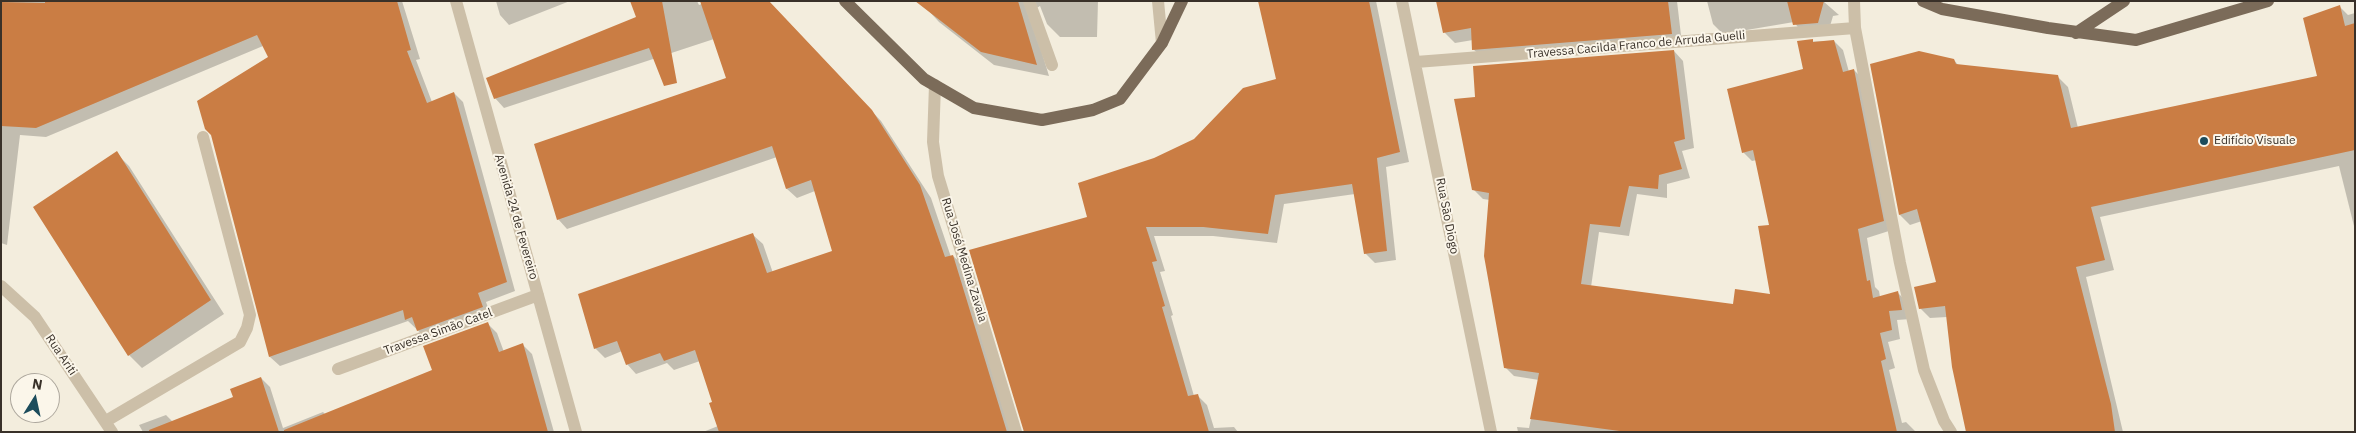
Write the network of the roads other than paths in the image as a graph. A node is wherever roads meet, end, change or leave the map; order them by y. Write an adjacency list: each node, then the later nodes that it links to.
1 (456, 1): 19 (street, Avenida 24 de Fevereiro)
2 (845, 1): 16 (main road)
3 (1029, 1): 15 (street)
4 (1158, 1): 13 (street)
5 (1182, 1): 13 (main road)
6 (1402, 1): 14 (street, Rua São Diogo)
7 (1854, 1): 11 (street)
8 (1923, 1): 12 (main road)
9 (2124, 1): 12 (main road)
10 (2268, 1): 12 (main road)
11 (1855, 28): 14 (street, Travessa Cacilda Franco de Arruda Guelli); 25 (street)
12 (2076, 33)
13 (1162, 43): 16 (main road)
14 (1416, 62): 24 (street, Rua São Diogo)
15 (1052, 65)
16 (935, 85): 23 (street, Rua José Medina Zavala)
17 (203, 138): 21 (street)
18 (1, 286): 21 (street, Rua Ariti)
19 (538, 295): 20 (street, Travessa Simão Catel); 22 (street, Avenida 24 de Fevereiro)
20 (338, 369)
21 (109, 426)
22 (576, 432)
23 (1016, 432)
24 (1491, 432)
25 (1951, 432)

